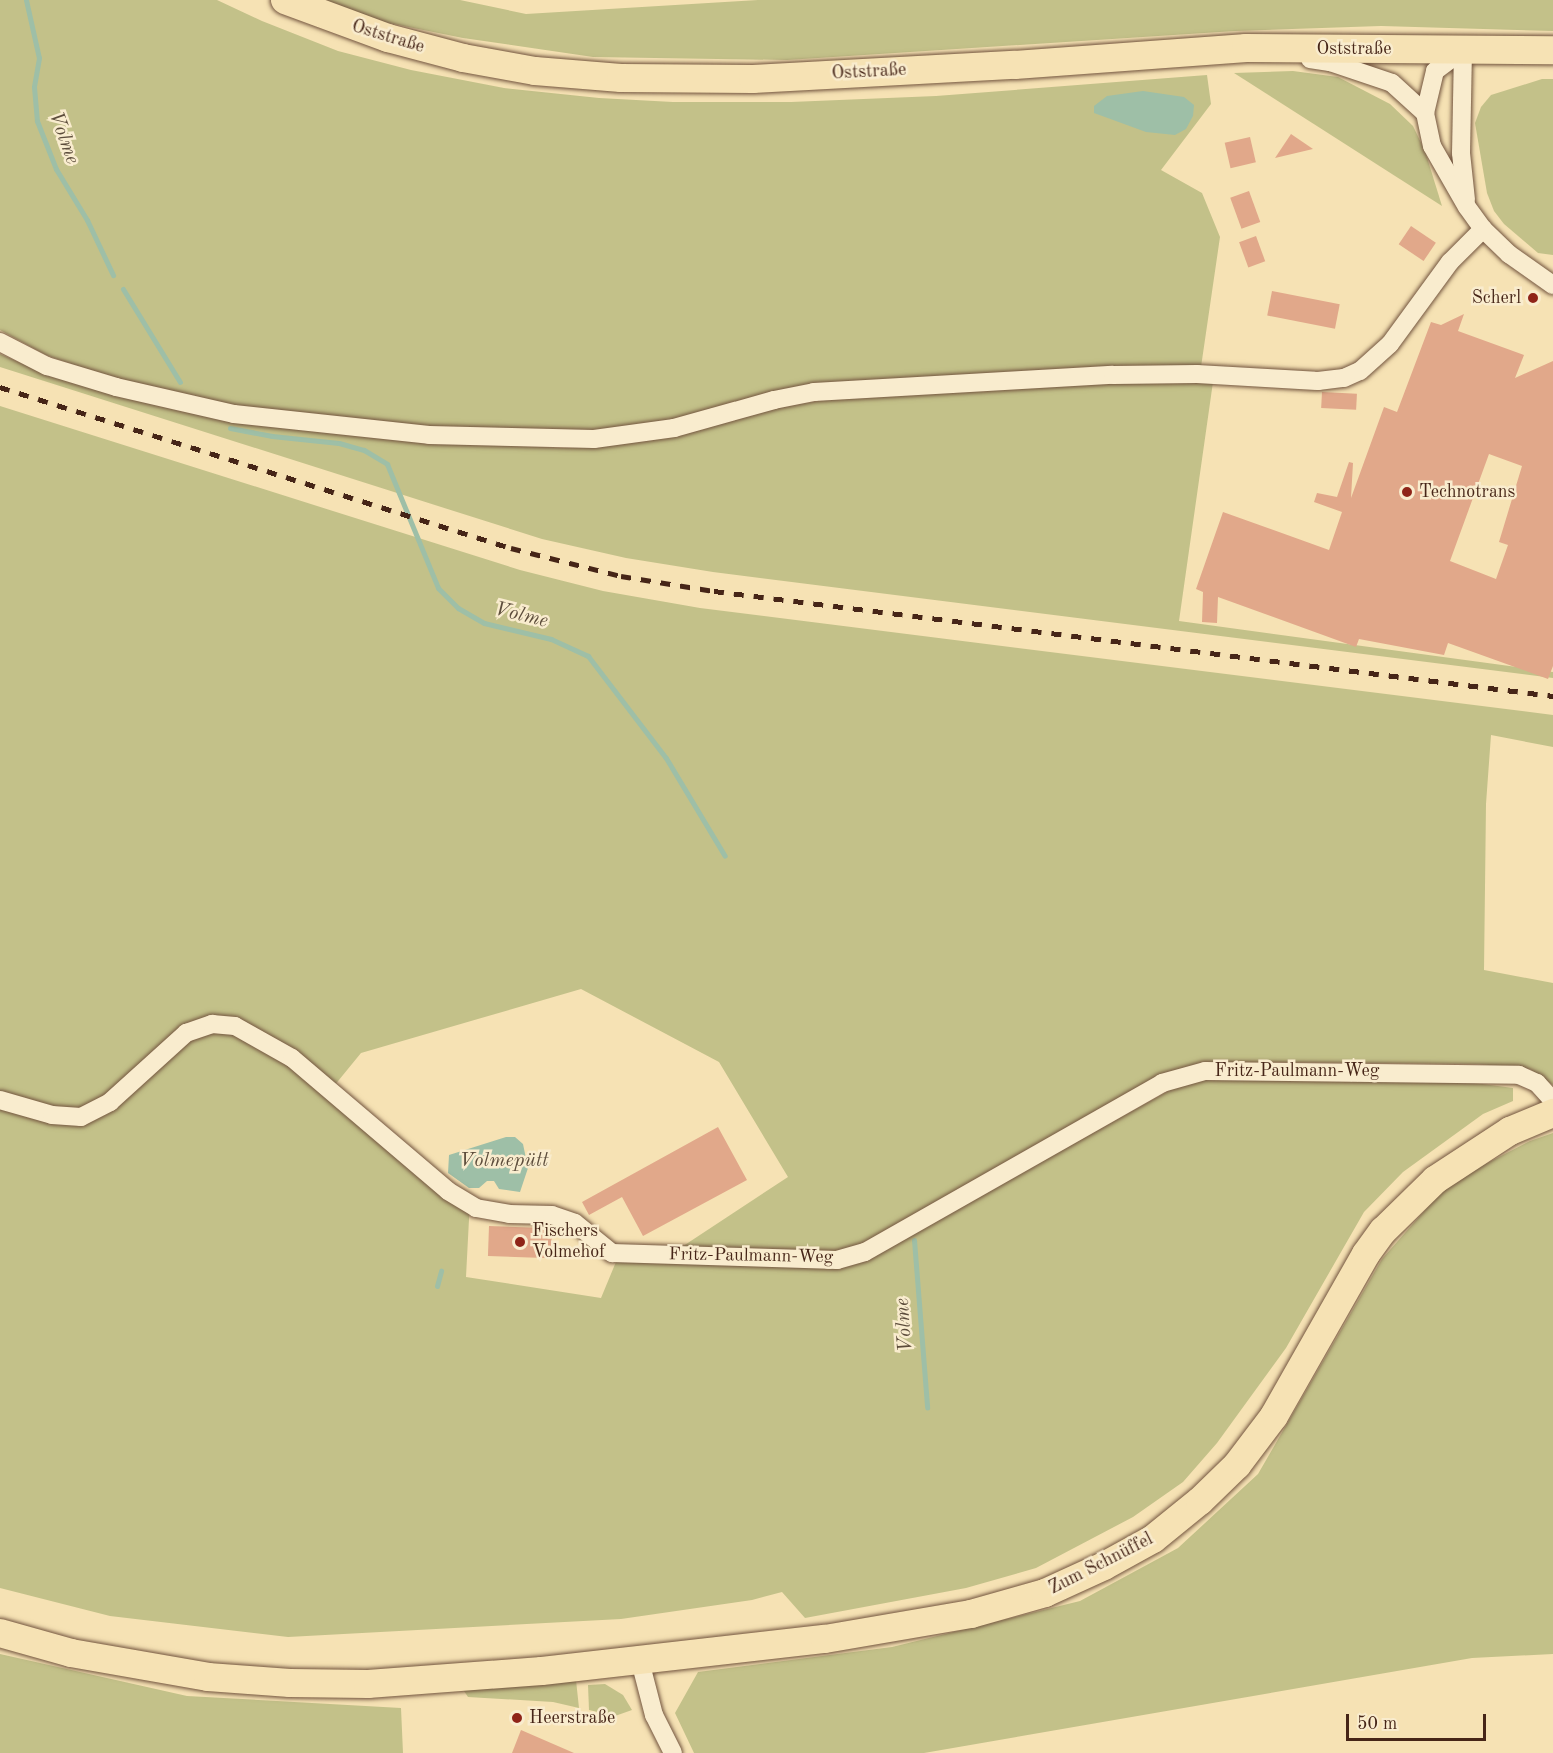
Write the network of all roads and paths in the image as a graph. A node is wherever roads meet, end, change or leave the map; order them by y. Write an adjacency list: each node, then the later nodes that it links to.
1 (285, 0): 2 (main road, Oststraße)
2 (1246, 48): 3 (main road, Oststraße); 5 (street)
3 (1463, 50): 4 (main road, Oststraße); 5 (street); 6 (street)
4 (1553, 50)
5 (1425, 112): 6 (street)
6 (1467, 207): 7 (street)
7 (1483, 229): 8 (street); 9 (street)
8 (1553, 285)
9 (0, 342)
10 (0, 1100): 11 (street, Fritz-Paulmann-Weg)
11 (1553, 1101)
12 (1553, 1113): 14 (main road, Zum Schnüffel)
13 (0, 1633): 14 (main road)
14 (640, 1661): 15 (street)
15 (673, 1753)

